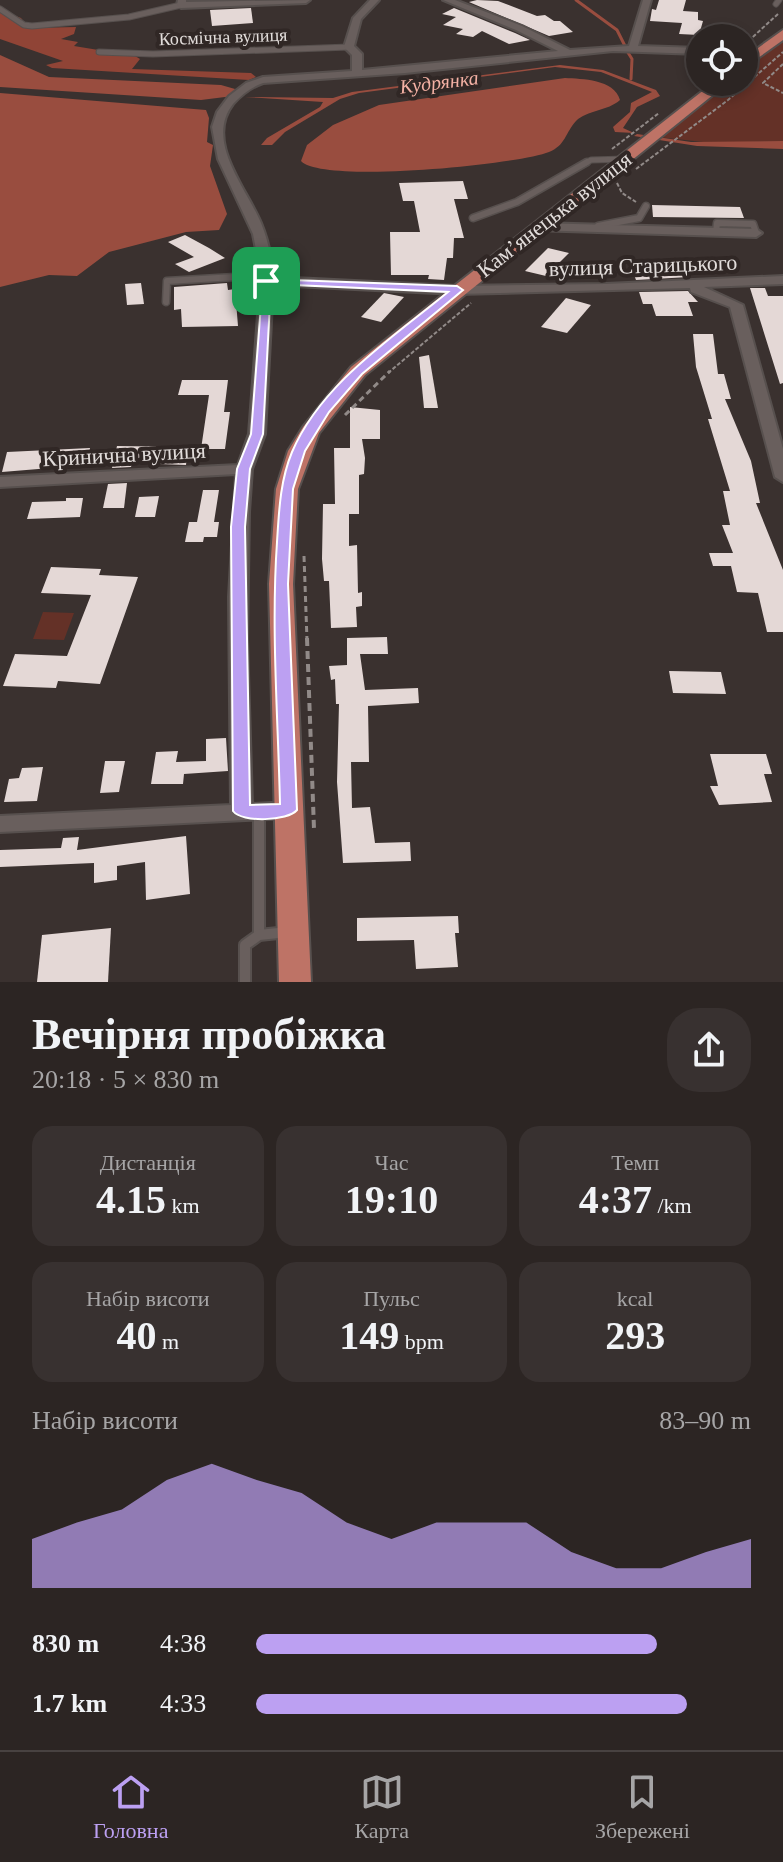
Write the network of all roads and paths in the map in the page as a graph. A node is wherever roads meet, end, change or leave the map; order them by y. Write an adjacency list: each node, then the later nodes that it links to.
1 (306, 0): 5 (street)
2 (375, 0): 10 (street)
3 (447, 0): 16 (street)
4 (647, 0): 11 (street)
5 (182, 2): 6 (lane)
6 (0, 9)
7 (783, 9): 8 (path)
8 (758, 32)
9 (783, 34): 13 (main road)
10 (349, 47): 14 (lane, Космічна вулиця); 18 (street)
11 (633, 48): 12 (street); 16 (street)
12 (686, 50)
13 (758, 51)
14 (99, 52)
15 (783, 52): 21 (path)
16 (569, 53): 18 (street)
17 (783, 64): 19 (path)
18 (357, 71): 30 (street)
19 (783, 93)
20 (704, 96): 21 (main road, Камʼянецька вулиця)
21 (651, 138): 22 (path); 23 (main road, Камʼянецька вулиця)
22 (620, 140)
23 (625, 159): 26 (lane); 27 (main road, Камʼянецька вулиця)
24 (617, 183): 25 (path)
25 (646, 206): 28 (lane)
26 (473, 218)
27 (538, 227): 28 (street); 34 (main road, Камʼянецька вулиця)
28 (577, 229): 29 (street)
29 (756, 233)
30 (266, 278): 34 (street, вулиця Старицького); 35 (lane); 37 (street)
31 (783, 280): 32 (street, вулиця Старицького)
32 (686, 285): 33 (street, вулиця Старицького); 38 (street)
33 (495, 289): 34 (street, вулиця Старицького); 36 (path)
34 (457, 290): 41 (main road, Камʼянецька вулиця)
35 (166, 302)
36 (335, 425)
37 (244, 469): 39 (street, Кринична вулиця); 41 (street)
38 (783, 477)
39 (0, 482)
40 (304, 542): 43 (path)
41 (263, 811): 42 (street); 44 (main road, Камʼянецька вулиця); 45 (lane)
42 (0, 824)
43 (314, 829)
44 (293, 931): 45 (lane); 47 (main road, Камʼянецька вулиця)
45 (259, 935): 46 (lane)
46 (245, 982)
47 (295, 982)

